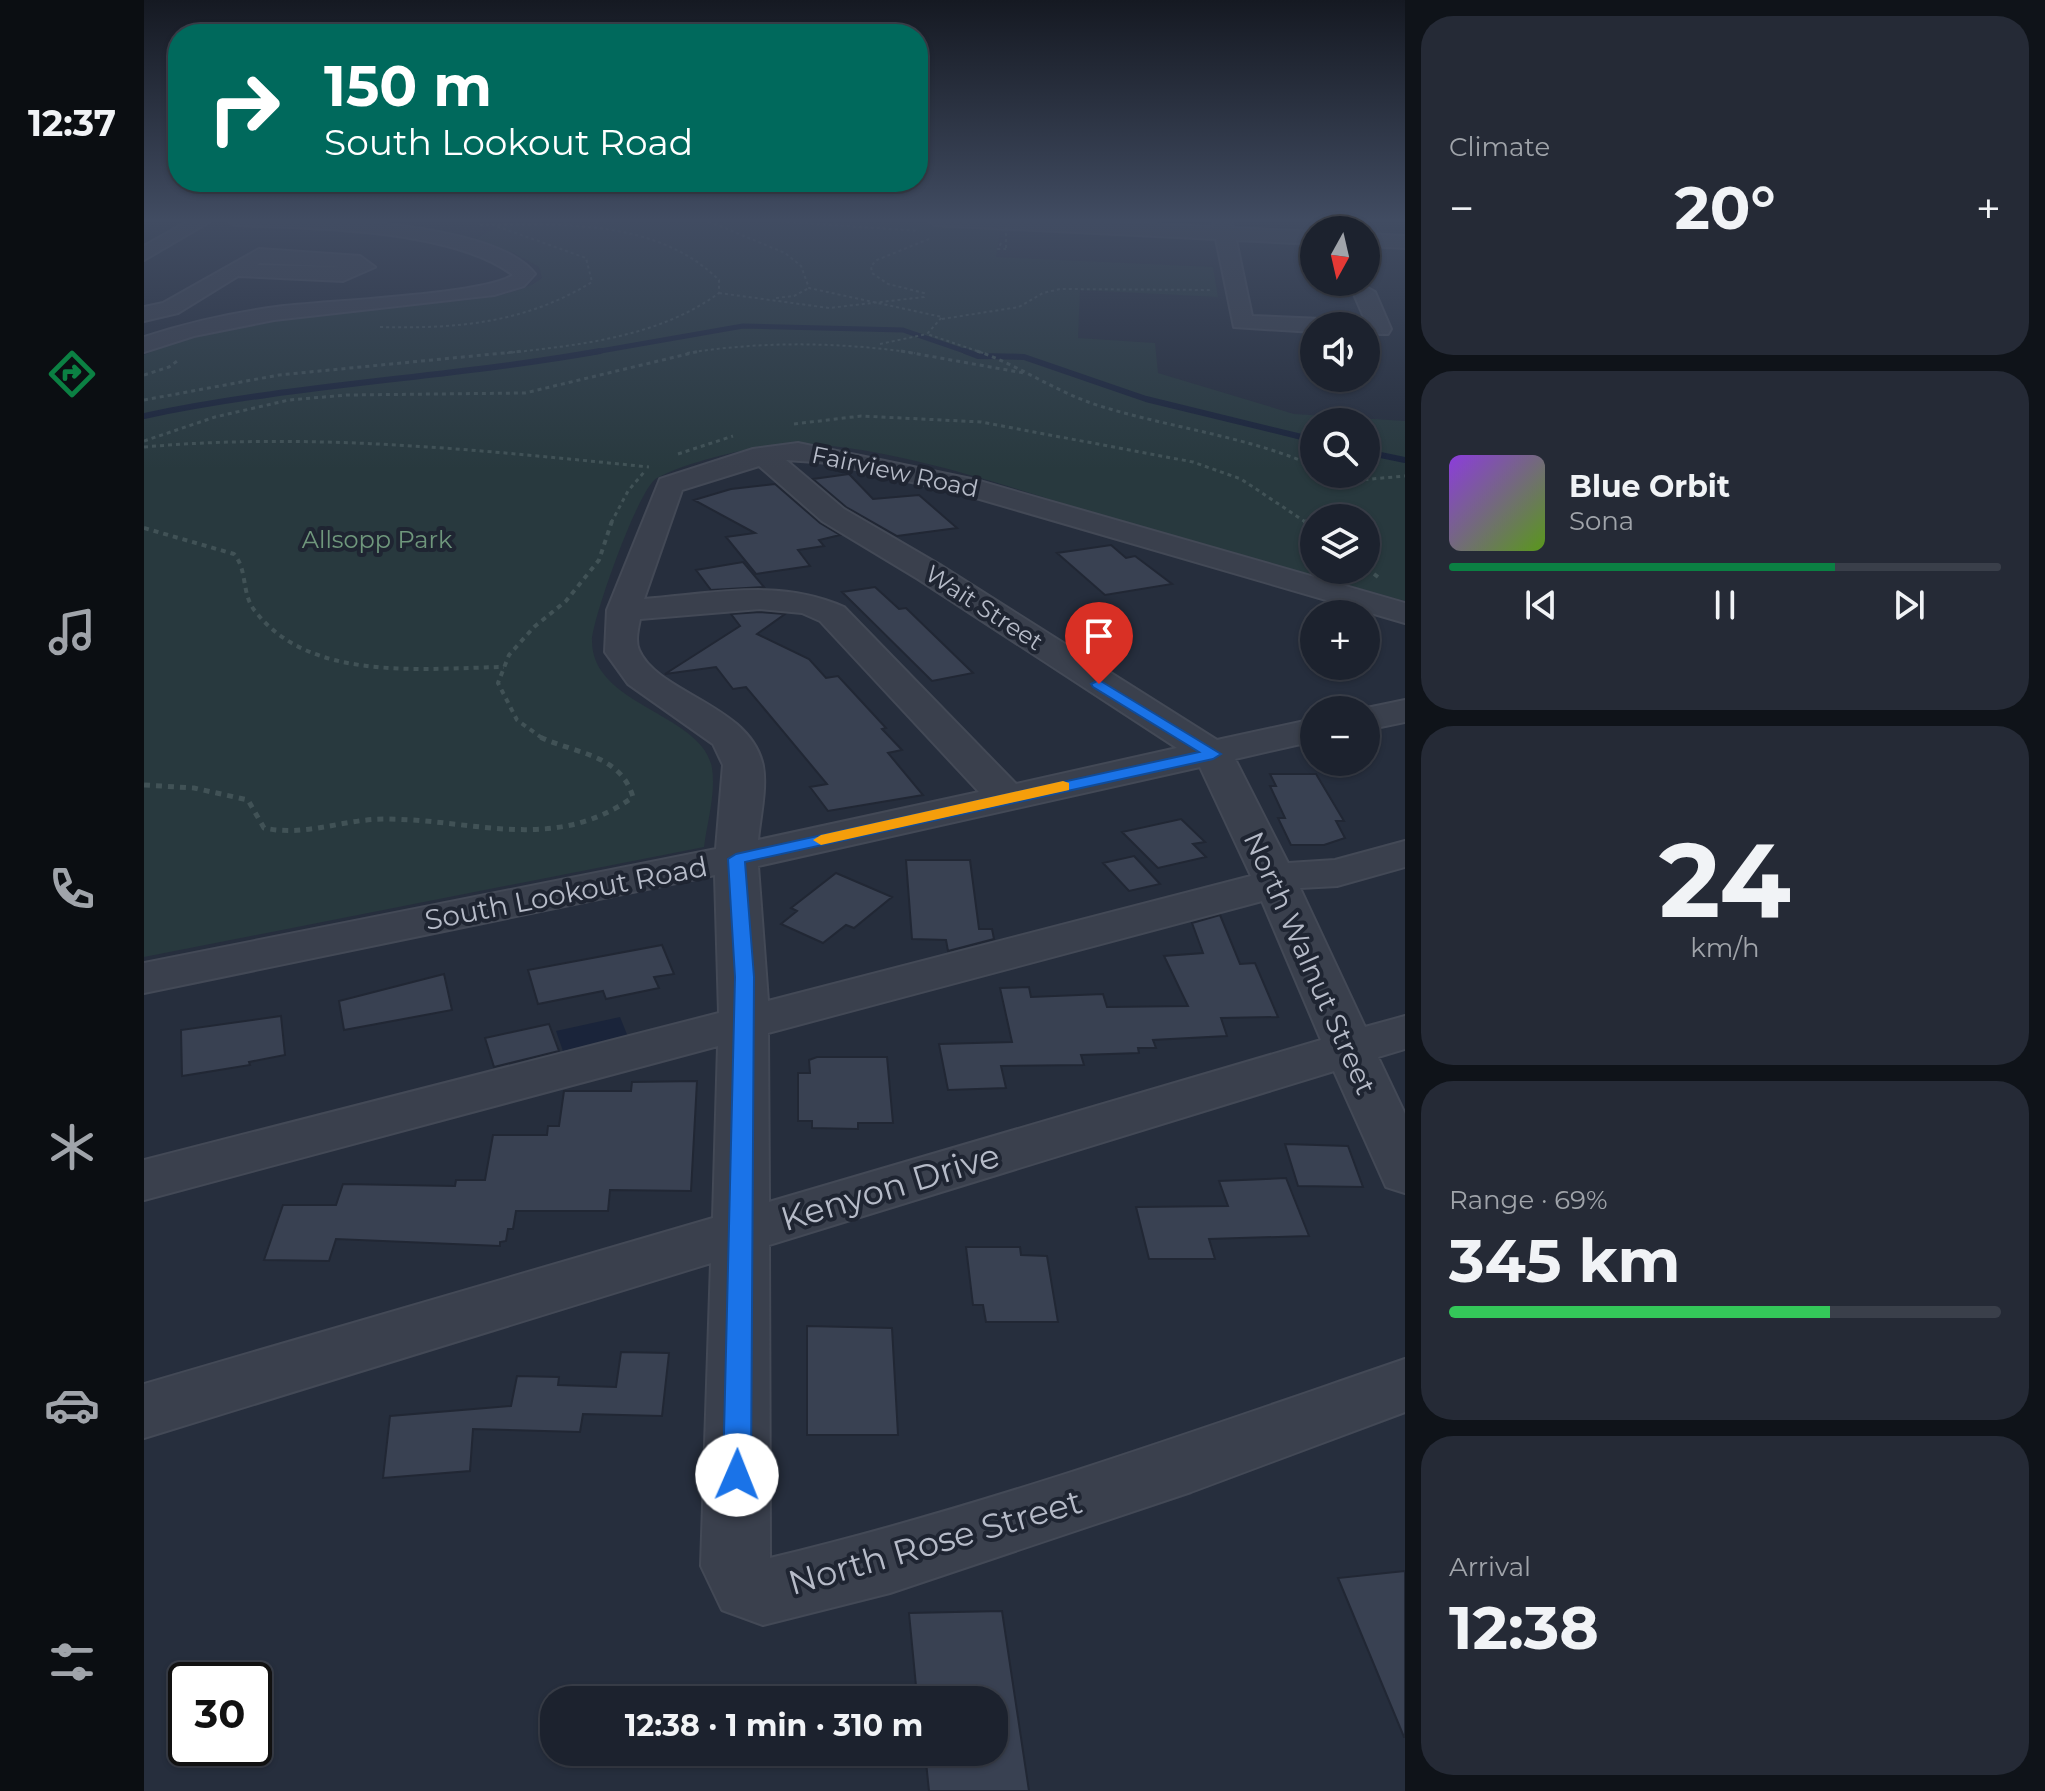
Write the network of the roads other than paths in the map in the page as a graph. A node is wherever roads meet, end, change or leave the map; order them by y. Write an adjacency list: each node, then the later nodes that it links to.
1 (179, 303): 4 (street)
2 (371, 303): 8 (street)
3 (1238, 303): 5 (street)
4 (144, 314)
5 (1300, 325)
6 (1380, 328): 7 (street)
7 (1405, 330)
8 (144, 345)
9 (763, 455): 10 (street, Fairview Road); 11 (street, Fairview Road); 15 (street, Wait Street)
10 (624, 610): 16 (street); 18 (street, Fairview Road)
11 (1405, 613)
12 (1405, 711): 13 (street)
13 (1380, 716)
14 (1300, 733): 15 (street, South Lookout Road)
15 (1213, 754): 16 (street, South Lookout Road); 19 (street, North Walnut Street)
16 (1007, 798): 18 (street, South Lookout Road)
17 (1405, 854): 19 (street)
18 (736, 859): 20 (street, South Lookout Road); 21 (street, North Rose Street)
19 (1275, 881): 21 (street); 23 (street, North Walnut Street)
20 (149, 987)
21 (744, 1021): 25 (street); 26 (street, North Rose Street)
22 (1405, 1032): 23 (street, Kenyon Drive)
23 (1347, 1048): 24 (street, North Walnut Street); 26 (street, Kenyon Drive)
24 (1405, 1173)
25 (144, 1180)
26 (740, 1232): 27 (street, North Rose Street); 28 (street, Kenyon Drive)
27 (1405, 1385)
28 (144, 1411)

